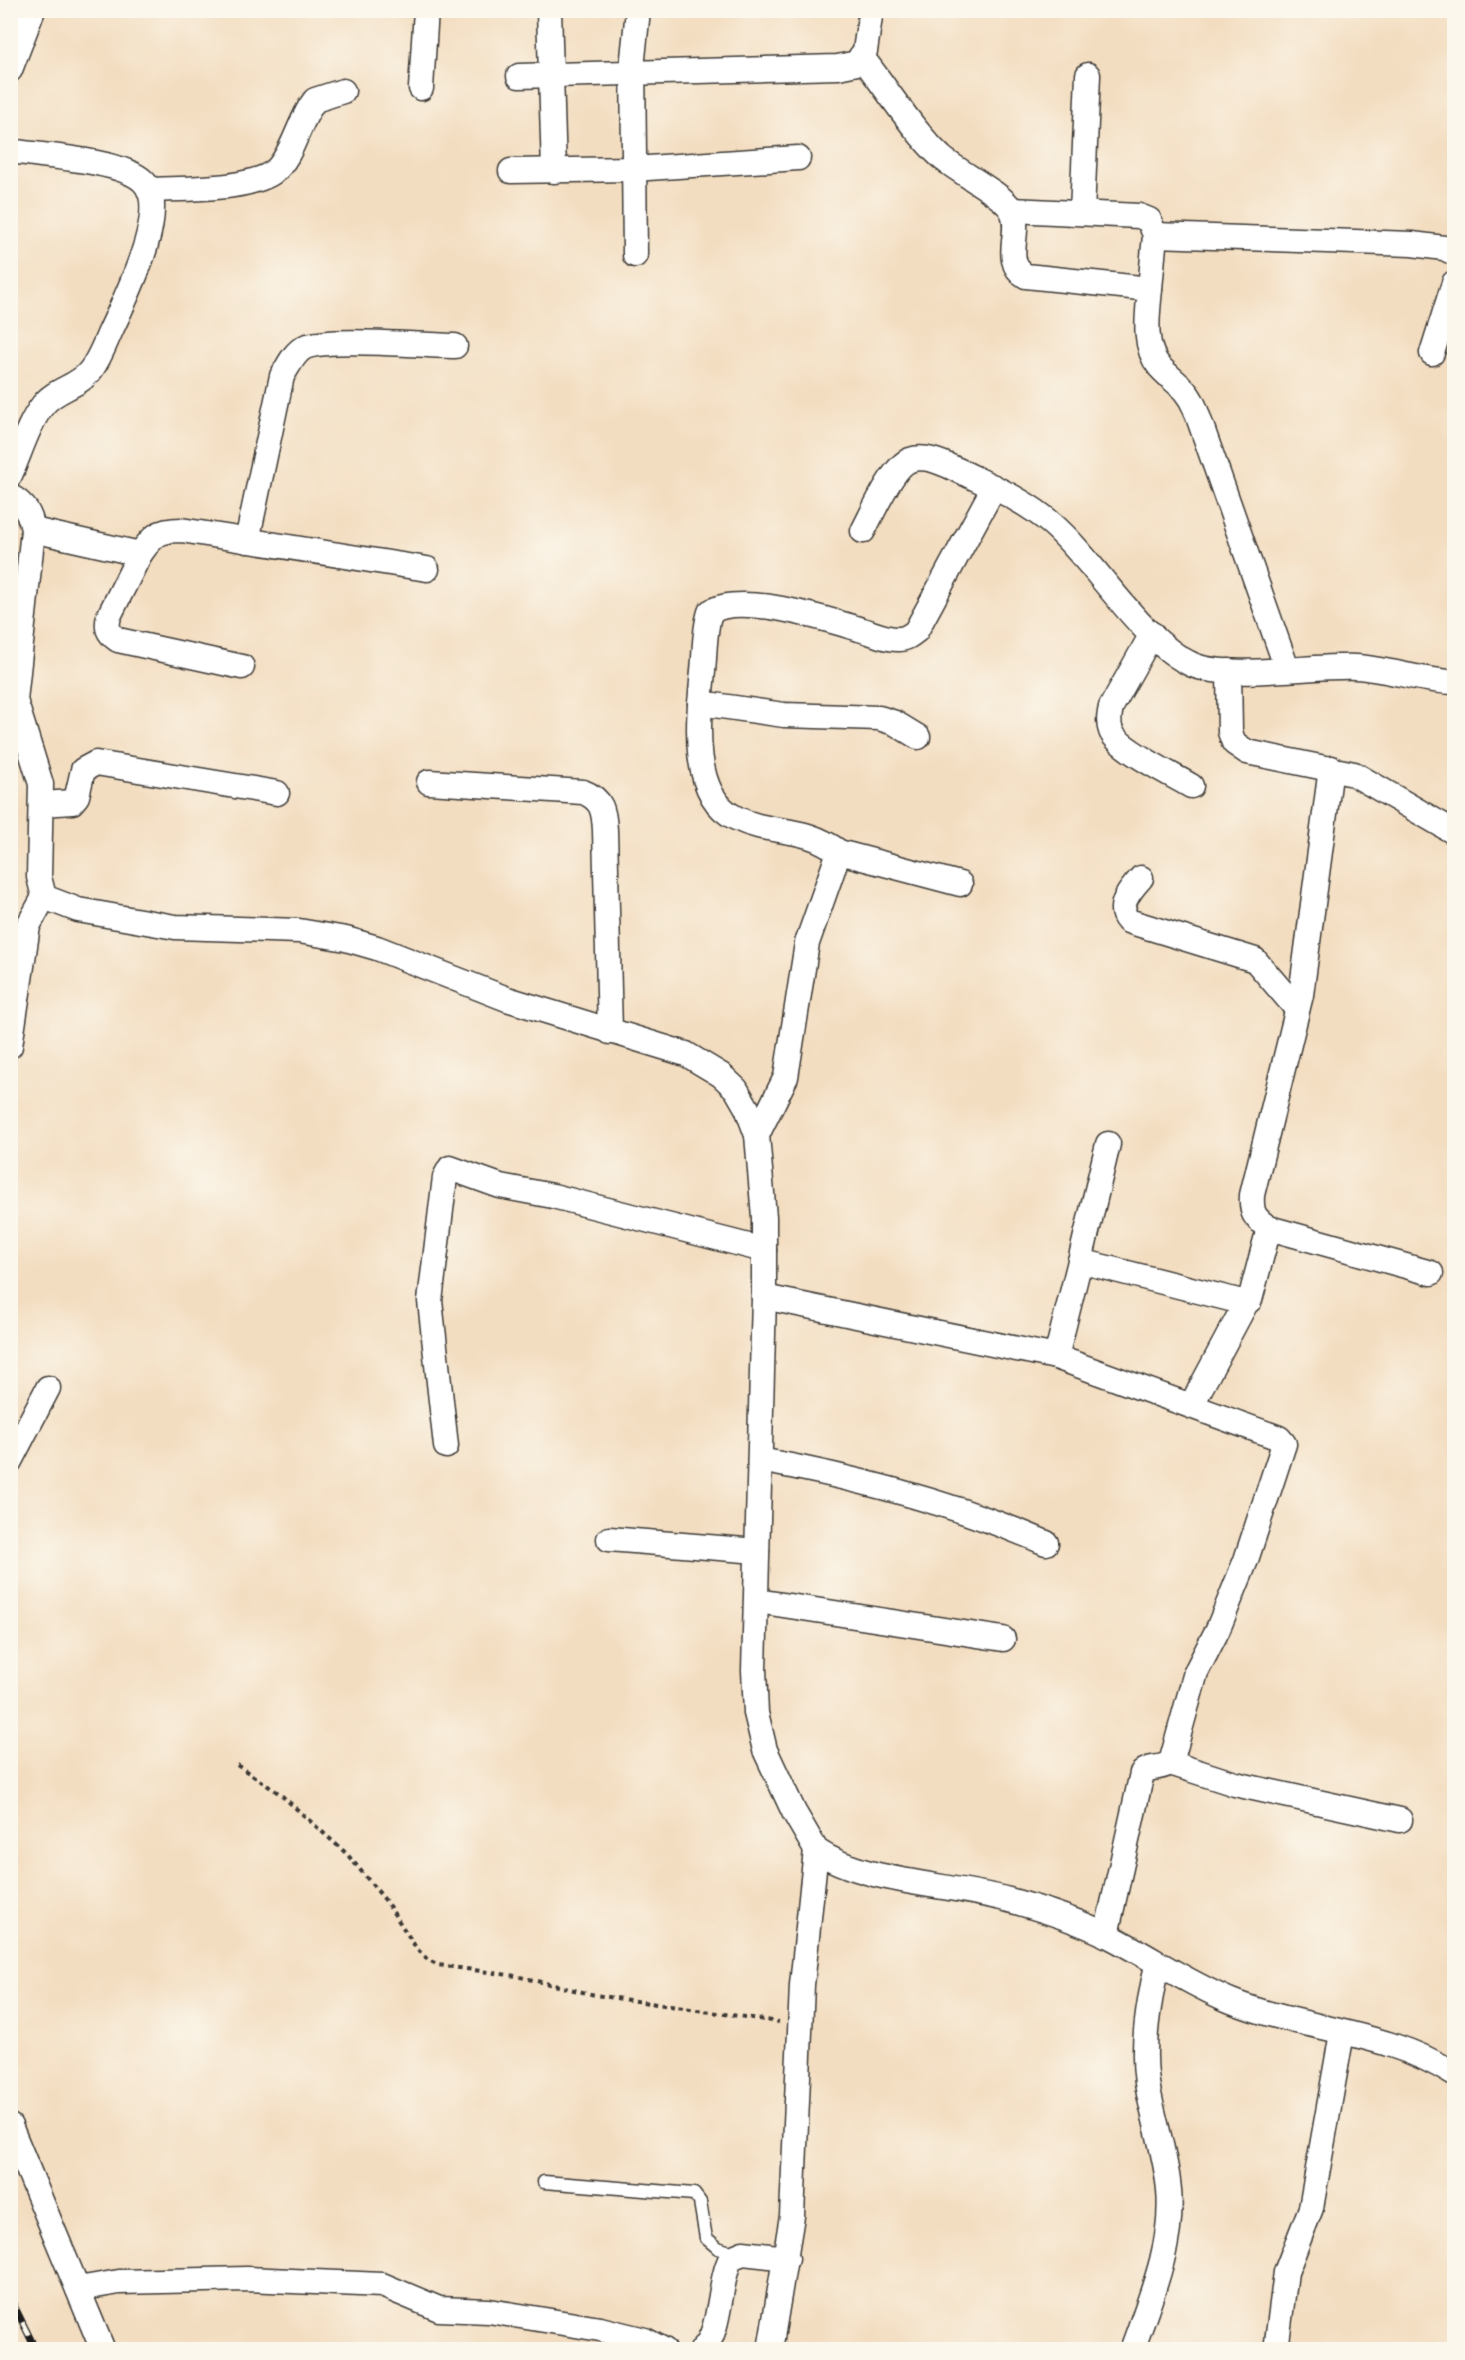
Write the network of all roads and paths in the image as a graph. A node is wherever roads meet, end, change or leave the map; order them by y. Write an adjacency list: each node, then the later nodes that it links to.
1 (33, 10): 7 (street)
2 (426, 10): 12 (street)
3 (549, 10): 9 (street)
4 (638, 10): 8 (street)
5 (872, 10): 6 (street)
6 (861, 56): 8 (street); 20 (street)
7 (13, 57)
8 (633, 73): 9 (street); 16 (street)
9 (551, 75): 11 (street); 18 (street)
10 (1088, 75): 21 (street)
11 (519, 76)
12 (421, 88)
13 (343, 92): 19 (street)
14 (10, 152): 19 (street)
15 (798, 158): 16 (street)
16 (633, 169): 18 (street); 24 (street)
17 (511, 171): 18 (street)
18 (554, 171)
19 (149, 190): 29 (street)
20 (1012, 210): 21 (street); 26 (street)
21 (1082, 213): 22 (street)
22 (1155, 235): 23 (street); 26 (street)
23 (1455, 253)
24 (635, 255)
25 (1455, 283): 28 (street)
26 (1150, 289): 40 (street)
27 (455, 346): 34 (street)
28 (1432, 353)
29 (10, 475)
30 (994, 487): 33 (street); 37 (street); 43 (street)
31 (10, 496): 32 (street)
32 (33, 530): 35 (street); 38 (street)
33 (863, 531)
34 (247, 541): 35 (street); 36 (street)
35 (140, 554): 39 (street)
36 (427, 569)
37 (1152, 634): 41 (street); 47 (street)
38 (15, 642): 49 (street)
39 (242, 668)
40 (1287, 669): 41 (street); 42 (street)
41 (1229, 671): 45 (street)
42 (1455, 682)
43 (700, 703): 44 (street); 51 (street)
44 (918, 737)
45 (1331, 768): 50 (street); 55 (street)
46 (429, 782): 56 (street)
47 (1191, 786)
48 (277, 793): 49 (street)
49 (43, 804): 54 (street)
50 (1455, 832)
51 (839, 852): 53 (street); 58 (street)
52 (1141, 878): 55 (street)
53 (960, 884)
54 (44, 897): 56 (street); 57 (street)
55 (1297, 1009): 60 (street)
56 (610, 1032): 58 (street)
57 (10, 1046)
58 (757, 1135): 61 (street)
59 (1108, 1144): 62 (street)
60 (1269, 1228): 63 (street); 65 (street)
61 (764, 1250): 64 (street); 69 (street)
62 (1080, 1261): 65 (street); 66 (street)
63 (1431, 1273)
64 (764, 1298): 66 (street); 70 (street)
65 (1246, 1303): 68 (street)
66 (1056, 1357): 68 (street)
67 (48, 1388): 71 (street)
68 (1191, 1406): 77 (street)
69 (446, 1446)
70 (760, 1460): 73 (street); 74 (street)
71 (10, 1461)
72 (609, 1539): 74 (street)
73 (1046, 1543)
74 (757, 1551): 75 (street)
75 (757, 1601): 76 (street); 80 (street)
76 (1003, 1640)
77 (1170, 1763): 79 (street); 81 (street)
78 (237, 1765): 83 (path)
79 (1400, 1820)
80 (816, 1850): 81 (street); 83 (street)
81 (1106, 1935): 82 (street)
82 (1157, 1965): 84 (street); 95 (street)
83 (801, 2024): 89 (street)
84 (1342, 2033): 85 (street); 96 (street)
85 (1455, 2074)
86 (10, 2126): 90 (street)
87 (544, 2182): 88 (lane)
88 (736, 2254): 89 (street); 93 (street)
89 (787, 2258): 94 (street)
90 (78, 2289): 91 (street); 92 (street)
91 (103, 2349)
92 (664, 2349)
93 (702, 2349)
94 (770, 2349)
95 (1132, 2349)
96 (1276, 2349)

